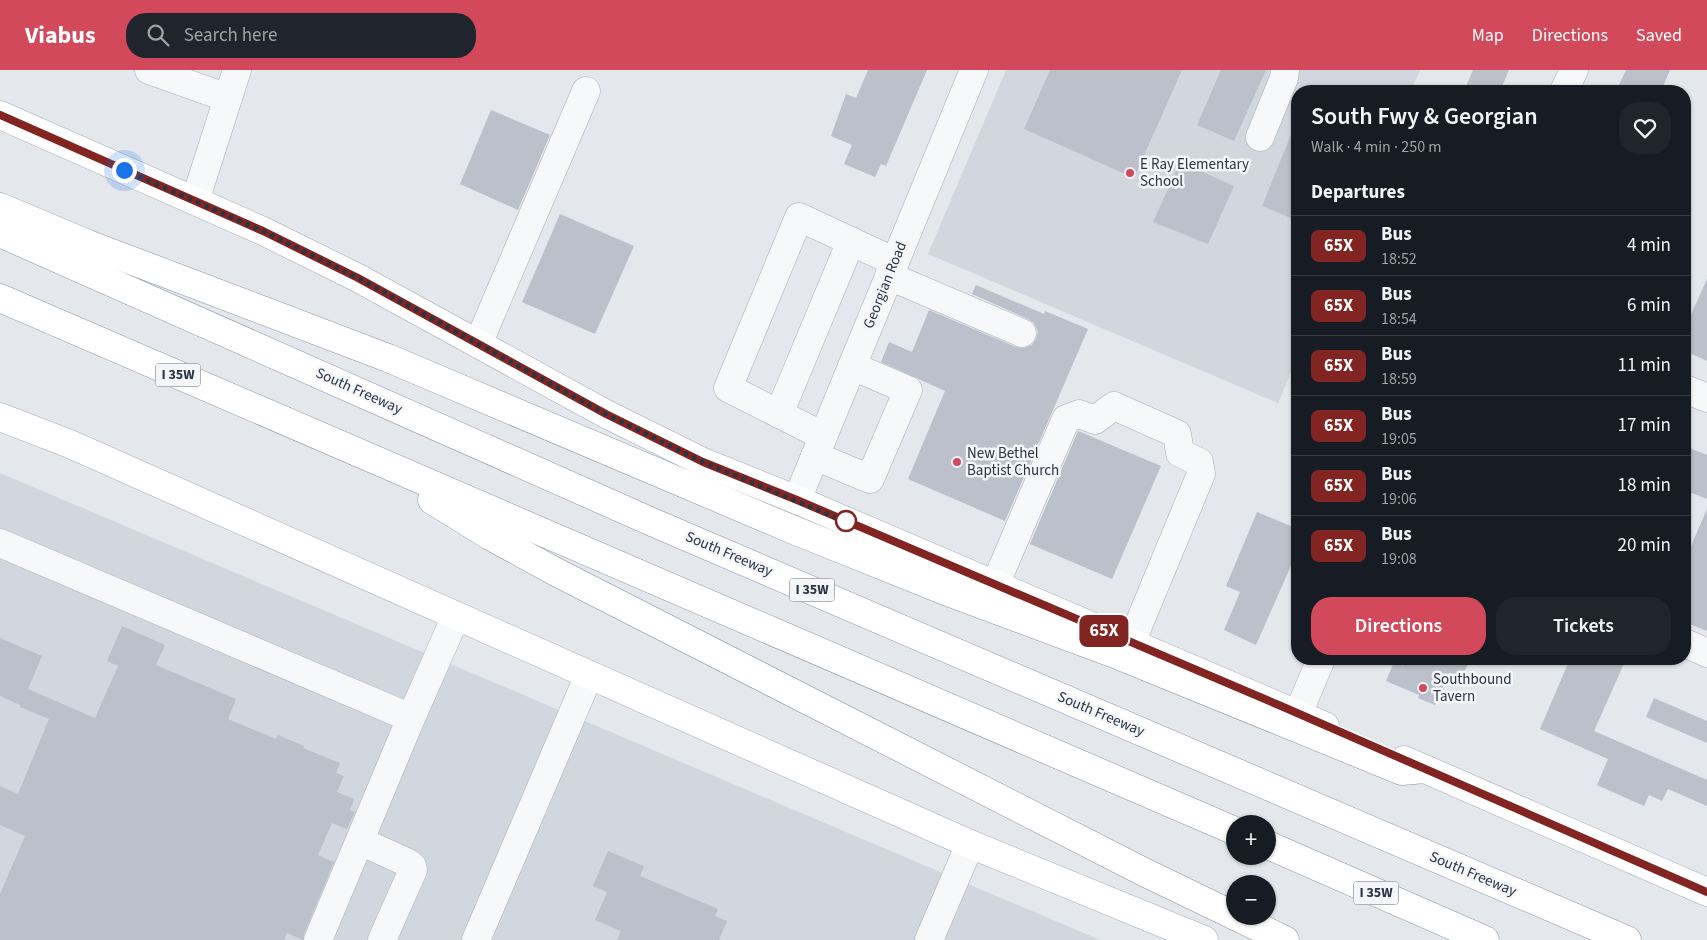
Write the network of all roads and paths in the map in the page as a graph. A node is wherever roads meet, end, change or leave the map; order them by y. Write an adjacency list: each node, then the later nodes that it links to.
1 (149, 70): 8 (street)
2 (237, 70): 8 (street)
3 (974, 70): 15 (street, Georgian Road)
4 (1286, 70): 10 (street)
5 (1574, 70): 6 (street)
6 (1567, 85)
7 (586, 90): 18 (street)
8 (228, 98): 11 (street)
9 (0, 115): 11 (main road)
10 (1260, 137)
11 (195, 201): 18 (main road)
12 (0, 207): 37 (main road)
13 (0, 232): 52 (main road, South Freeway / I 35W)
14 (851, 241): 15 (street); 22 (street); 22 (street)
15 (892, 269): 17 (street); 19 (street, Georgian Road)
16 (0, 298): 25 (main road, I 35W)
17 (1022, 333)
18 (478, 344): 26 (main road)
19 (852, 366): 24 (street, Georgian Road); 24 (street)
20 (1691, 391): 21 (street)
21 (1707, 398)
22 (779, 414): 24 (street)
23 (4, 424): 29 (main road)
24 (819, 446): 26 (street, Georgian Road)
25 (357, 453): 38 (main road, I 35W); 43 (main road)
26 (797, 500): 28 (main road)
27 (0, 544): 36 (street)
28 (995, 585): 30 (main road); 30 (street)
29 (456, 616): 34 (main road); 36 (street)
30 (1131, 642): 35 (main road)
31 (1691, 646): 32 (street)
32 (1707, 653)
33 (1319, 665): 35 (street)
34 (589, 675): 40 (main road); 47 (street)
35 (1298, 714): 37 (main road)
36 (412, 718): 39 (street)
37 (1425, 769): 42 (main road)
38 (1226, 827)
39 (365, 830): 45 (street); 46 (street)
40 (970, 844): 48 (street); 49 (main road)
41 (1276, 848): 51 (main road, I 35W)
42 (1707, 892)
43 (1226, 912)
44 (1254, 925): 50 (main road)
45 (318, 940)
46 (382, 940)
47 (476, 940)
48 (929, 940)
49 (1204, 940)
50 (1285, 940)
51 (1486, 940)
52 (1627, 940)

